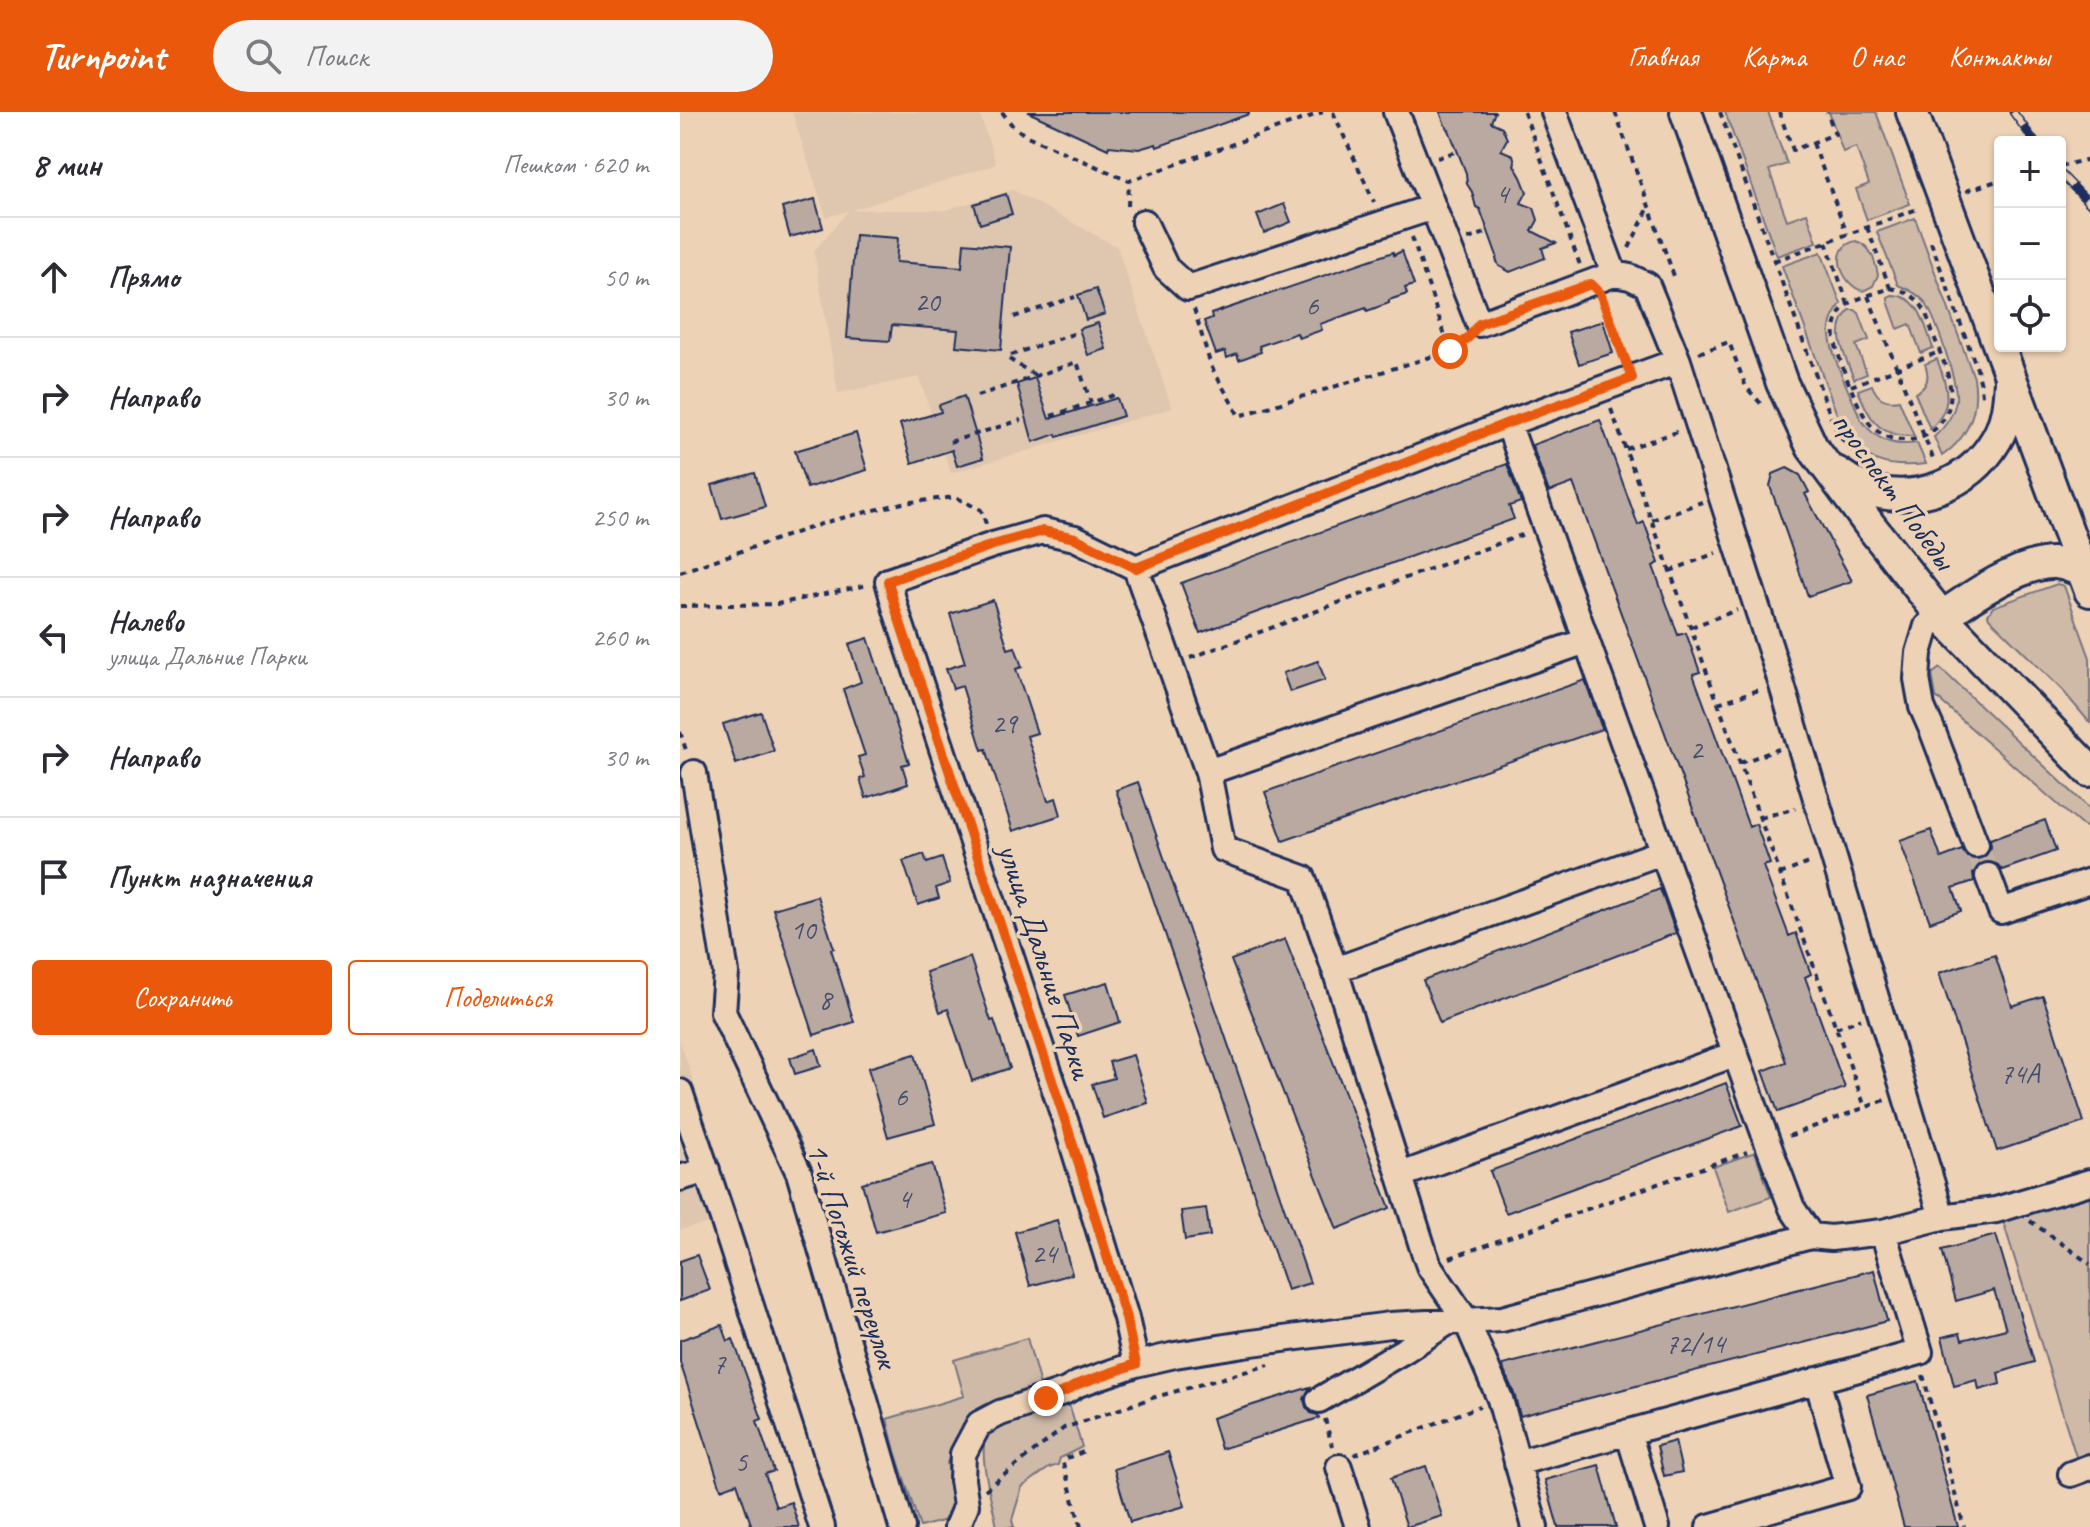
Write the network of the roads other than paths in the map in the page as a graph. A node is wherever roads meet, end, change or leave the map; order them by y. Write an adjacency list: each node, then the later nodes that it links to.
1 (1396, 112): 5 (street)
2 (1554, 112): 7 (street)
3 (1686, 112): 11 (main road, проспект Победы)
4 (1912, 112): 9 (main road)
5 (1433, 207): 6 (street); 7 (street)
6 (1144, 222)
7 (1614, 274): 8 (street)
8 (1678, 361): 10 (street); 30 (street)
9 (2010, 378): 11 (main road); 13 (main road)
10 (1508, 423): 12 (street); 15 (street)
11 (1812, 447): 14 (main road, проспект Победы)
12 (1136, 568): 17 (street); 34 (street, улица Дальние Парки)
13 (2087, 581): 14 (main road)
14 (1942, 617): 16 (main road, проспект Победы); 19 (street)
15 (1586, 641): 17 (street); 20 (street)
16 (2090, 771)
17 (1208, 772): 23 (street)
18 (694, 773): 42 (street, 1-й Погожий переулок)
19 (1976, 845)
20 (1662, 852): 23 (street); 24 (street)
21 (1988, 876): 22 (street)
22 (2090, 881)
23 (1335, 970): 27 (street)
24 (1735, 1054): 27 (street); 32 (street)
25 (680, 1092): 26 (street)
26 (707, 1170): 28 (street); 41 (street)
27 (1401, 1175): 33 (street)
28 (680, 1178)
29 (2090, 1182): 30 (street)
30 (1942, 1217): 31 (street)
31 (1883, 1232): 32 (street); 35 (street)
32 (1811, 1236): 33 (street)
33 (1456, 1323): 34 (street); 36 (street); 39 (street)
34 (1136, 1364): 40 (street)
35 (1817, 1380): 37 (street); 46 (street)
36 (1319, 1400)
37 (1628, 1432): 39 (street); 45 (street)
38 (1341, 1457): 43 (street)
39 (1517, 1463): 44 (street)
40 (961, 1516)
41 (822, 1527)
42 (902, 1527)
43 (1358, 1527)
44 (1535, 1527)
45 (1657, 1527)
46 (1709, 1527)

